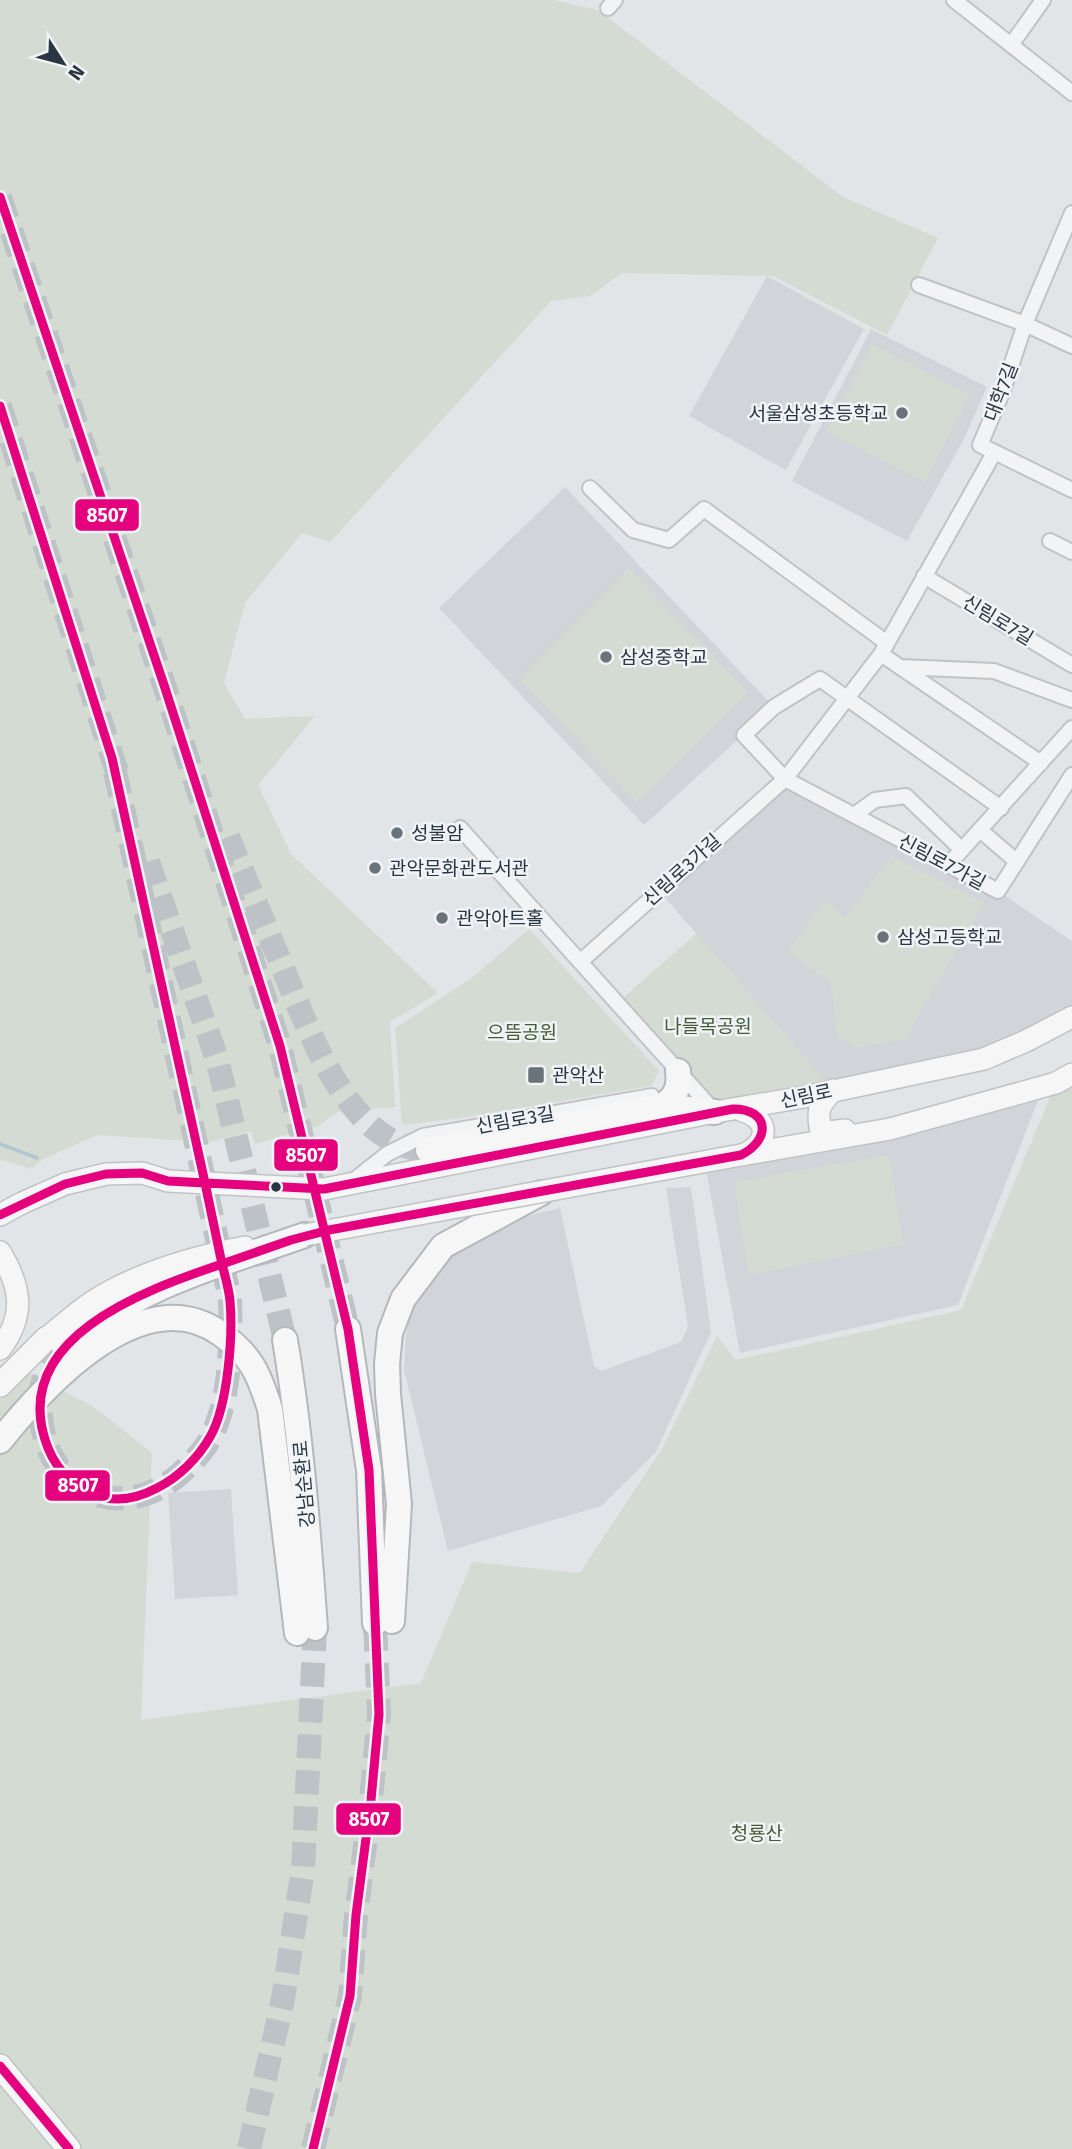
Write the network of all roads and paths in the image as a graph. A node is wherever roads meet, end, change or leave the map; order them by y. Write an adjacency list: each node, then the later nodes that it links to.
1 (955, 0): 3 (street)
2 (1043, 0): 3 (street)
3 (1011, 45): 4 (street)
4 (1072, 93)
5 (1072, 213): 7 (street, 대학7길)
6 (919, 285): 7 (street)
7 (1025, 324): 8 (street); 9 (street, 대학7길)
8 (1072, 346)
9 (993, 453): 11 (street); 14 (street, 신림로3가길)
10 (590, 488): 15 (street)
11 (1072, 490)
12 (1050, 541): 13 (street)
13 (1072, 552)
14 (924, 576): 15 (street, 신림로3가길); 16 (street, 신림로7길)
15 (884, 649): 17 (street); 18 (street, 신림로3가길)
16 (1072, 665)
17 (900, 667): 19 (street); 21 (street)
18 (848, 698): 23 (street, 신림로3가길); 23 (street); 24 (street)
19 (1072, 700)
20 (1072, 728): 21 (street)
21 (1041, 763): 24 (street)
22 (1072, 775): 29 (street, 신림로7가길)
23 (785, 779): 25 (street, 신림로7가길); 31 (street, 신림로3가길)
24 (1000, 808): 27 (street)
25 (854, 816): 28 (street, 신림로7가길); 30 (street, 신림로7가길)
26 (460, 828): 31 (street)
27 (980, 830): 28 (street); 29 (street, 신림로7가길)
28 (962, 850): 30 (street)
29 (1017, 862): 30 (street, 신림로7가길)
30 (948, 865)
31 (580, 962): 33 (street)
32 (1072, 1017): 35 (main road, 신림로)
33 (678, 1071): 36 (highway); 38 (street); 42 (street, 신림로3길)
34 (1072, 1074): 39 (main road)
35 (833, 1090): 37 (main road, 신림로); 39 (main road)
36 (662, 1106): 38 (highway); 40 (highway)
37 (740, 1110): 38 (main road, 신림로); 41 (main road)
38 (715, 1112): 42 (main road, 신림로)
39 (869, 1133): 41 (main road)
40 (429, 1150)
41 (741, 1156): 43 (main road, bridge)
42 (351, 1182): 44 (main road, 신림로)
43 (546, 1190): 45 (main road, bridge); 47 (highway)
44 (0, 1215)
45 (305, 1235): 49 (highway)
46 (0, 1252): 50 (main road)
47 (348, 1329)
48 (285, 1340): 52 (highway, 강남순환로)
49 (55, 1343): 51 (main road)
50 (0, 1349)
51 (0, 1385)
52 (0, 1441)
53 (0, 2066): 54 (main road)
54 (69, 2149)

